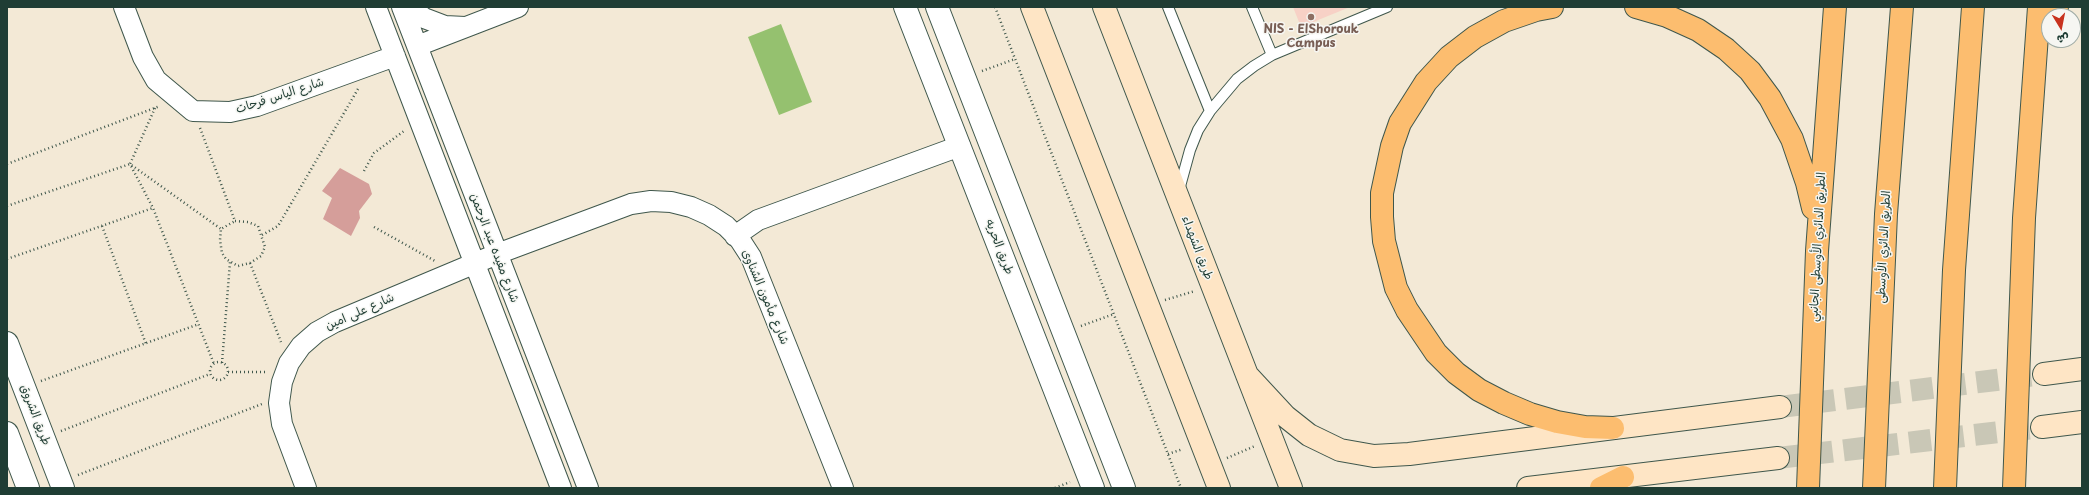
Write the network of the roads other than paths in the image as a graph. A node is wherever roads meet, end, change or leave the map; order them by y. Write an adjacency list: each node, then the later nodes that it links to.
1 (124, 7): 23 (street, شارع الياس فرحات)
2 (376, 7): 23 (street, شارع مفيده عبد الرحمن)
3 (402, 7): 21 (street, شارع مفيده عبد الرحمن)
4 (410, 7): 19 (street)
5 (518, 7): 19 (street)
6 (905, 7): 26 (street, طريق الحريه)
7 (937, 7): 50 (street)
8 (1032, 7): 51 (main road)
9 (1104, 7): 27 (main road, طريق الشهداء)
10 (1168, 7): 25 (lane)
11 (1252, 7): 22 (lane)
12 (1387, 7): 22 (lane)
13 (1552, 7): 39 (highway)
14 (1636, 7): 29 (highway)
15 (1835, 7): 29 (highway, الطريق الدائري الأوسطى الجانبي)
16 (1902, 7): 56 (highway, الطريق الدائري الأوسطى)
17 (1973, 7): 57 (highway)
18 (2039, 7): 24 (highway)
19 (467, 27): 21 (street)
20 (2041, 43): 24 (highway)
21 (417, 47): 23 (street); 23 (street); 30 (street, شارع مفيده عبد الرحمن)
22 (1272, 55): 25 (lane)
23 (395, 56): 31 (street, شارع مفيده عبد الرحمن)
24 (2035, 59): 58 (highway)
25 (1210, 111): 27 (lane)
26 (960, 146): 28 (street); 49 (street, طريق الحريه)
27 (1177, 196): 35 (main road, طريق الشهداء)
28 (736, 236): 30 (street, شارع مأمون الشناوى); 48 (street, شارع مأمون الشناوى)
29 (1817, 252): 55 (highway, الطريق الدائري الأوسطى الجانبي)
30 (497, 254): 31 (street, شارع على امين); 47 (street, شارع مفيده عبد الرحمن)
31 (476, 263): 45 (street, شارع على امين); 46 (street, شارع مفيده عبد الرحمن)
32 (7, 343): 43 (street, طريق الشروق)
33 (2082, 369): 34 (main road)
34 (2044, 374)
35 (1247, 375): 39 (main road); 52 (main road, طريق الشهداء)
36 (1780, 408): 39 (main road)
37 (2082, 422): 38 (main road)
38 (2042, 427)
39 (1613, 428)
40 (7, 433): 44 (street)
41 (1778, 458): 42 (main road)
42 (1622, 477): 53 (main road); 54 (highway)
43 (62, 485)
44 (28, 488)
45 (306, 488)
46 (561, 488)
47 (588, 488)
48 (843, 488)
49 (1093, 488)
50 (1124, 488)
51 (1219, 488)
52 (1291, 488)
53 (1528, 488)
54 (1601, 488)
55 (1808, 488)
56 (1874, 488)
57 (1945, 488)
58 (2014, 488)

